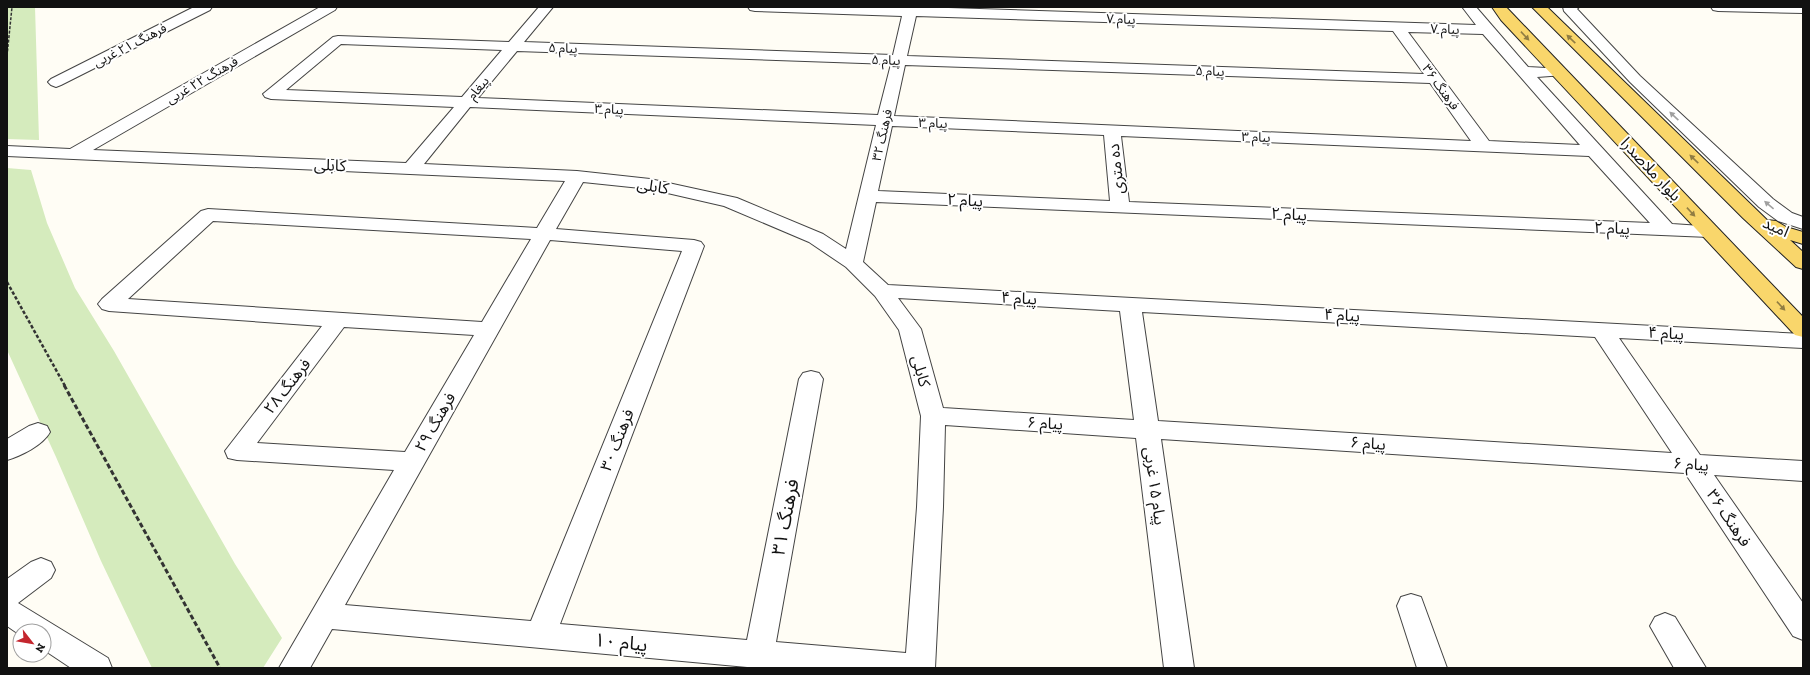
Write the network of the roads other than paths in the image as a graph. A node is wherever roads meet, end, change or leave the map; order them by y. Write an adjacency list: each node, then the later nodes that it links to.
1 (205, 7): 20 (street, فرهنگ ۲۱ غربی)
2 (330, 7): 28 (street, فرهنگ ۲۲ غربی)
3 (546, 7): 13 (street, پیغام)
4 (755, 7): 9 (street, پیام ۷)
5 (1572, 7): 19 (street)
6 (1718, 7): 8 (street)
7 (1470, 8): 12 (street)
8 (1803, 9)
9 (910, 10): 11 (street, پیام ۷); 15 (street, فرهنگ ۳۲)
10 (1523, 13): 14 (main road, بلوار ملاصدرا, one-way to 10); 17 (main road, بلوار ملاصدرا, one-way to 17)
11 (1398, 28): 12 (street, پیام ۷); 18 (street, فرهنگ ۳۶)
12 (1487, 30): 16 (street)
13 (513, 46): 15 (street, پیام ۵); 21 (street, پیام ۵); 22 (street, پیغام)
14 (1590, 57): 19 (street); 33 (main road, بلوار ملاصدرا, one-way to 14)
15 (898, 61): 18 (street, پیام ۵); 23 (street, فرهنگ ۳۲)
16 (1524, 72): 17 (street); 27 (street)
17 (1559, 72): 36 (main road, بلوار ملاصدرا, one-way to 36)
18 (1435, 79): 25 (street, فرهنگ ۳۶)
19 (1635, 79): 34 (street, one-way to 19)
20 (56, 82)
21 (271, 94): 22 (street, پیام ۳)
22 (465, 103): 23 (street, پیام ۳); 29 (street, پیغام)
23 (885, 121): 24 (street, پیام ۳); 31 (street, فرهنگ ۳۲)
24 (1112, 131): 25 (street, پیام ۳); 32 (street, ده متری)
25 (1484, 147): 27 (street, پیام ۳)
26 (7, 151): 28 (street, کابلی)
27 (1594, 151): 35 (street)
28 (73, 154): 29 (street, کابلی)
29 (410, 169): 30 (street, کابلی)
30 (577, 176): 37 (street, فرهنگ ۲۹); 39 (street, کابلی)
31 (868, 196): 32 (street, پیام ۲); 39 (street, فرهنگ ۳۲)
32 (1120, 207): 35 (street, پیام ۲)
33 (1750, 214): 38 (main road, امید); 40 (main road, بلوار ملاصدرا)
34 (1803, 223)
35 (1666, 229): 36 (street, پیام ۲)
36 (1709, 231): 46 (main road, بلوار ملاصدرا, one-way to 46)
37 (543, 234): 43 (street); 44 (street, فرهنگ ۲۹); 64 (street, فرهنگ ۳۰)
38 (1803, 238)
39 (853, 263): 41 (street, کابلی)
40 (1803, 264)
41 (882, 291): 42 (street, پیام ۴); 49 (street, کابلی)
42 (1130, 304): 45 (street, پیام ۴); 50 (street, پیام ۱۵ غربی)
43 (338, 320): 44 (street); 53 (street, فرهنگ ۲۸)
44 (489, 329): 53 (street, فرهنگ ۲۹)
45 (1602, 330): 47 (street, پیام ۴); 54 (street, فرهنگ ۳۶)
46 (1803, 330)
47 (1803, 341)
48 (811, 379): 66 (street, فرهنگ ۳۱)
49 (933, 416): 50 (street, پیام ۶); 69 (street, کابلی)
50 (1147, 428): 54 (street, پیام ۶); 70 (street, پیام ۱۵ غربی)
51 (38, 432): 52 (street)
52 (7, 451)
53 (412, 462): 60 (street, فرهنگ ۲۹)
54 (1692, 464): 55 (street, پیام ۶); 63 (street, فرهنگ ۳۶)
55 (1803, 471)
56 (41, 570): 57 (street)
57 (7, 595)
58 (1411, 606): 71 (street)
59 (7, 611): 61 (street)
60 (324, 616): 64 (street, پیام ۱۰); 68 (street, فرهنگ ۲۹)
61 (26, 623)
62 (1665, 626): 72 (street)
63 (1803, 627)
64 (540, 634): 66 (street, پیام ۱۰)
65 (52, 639): 67 (street)
66 (759, 656): 69 (street, پیام ۱۰)
67 (97, 668)
68 (294, 668)
69 (920, 668)
70 (1179, 668)
71 (1432, 668)
72 (1691, 668)

